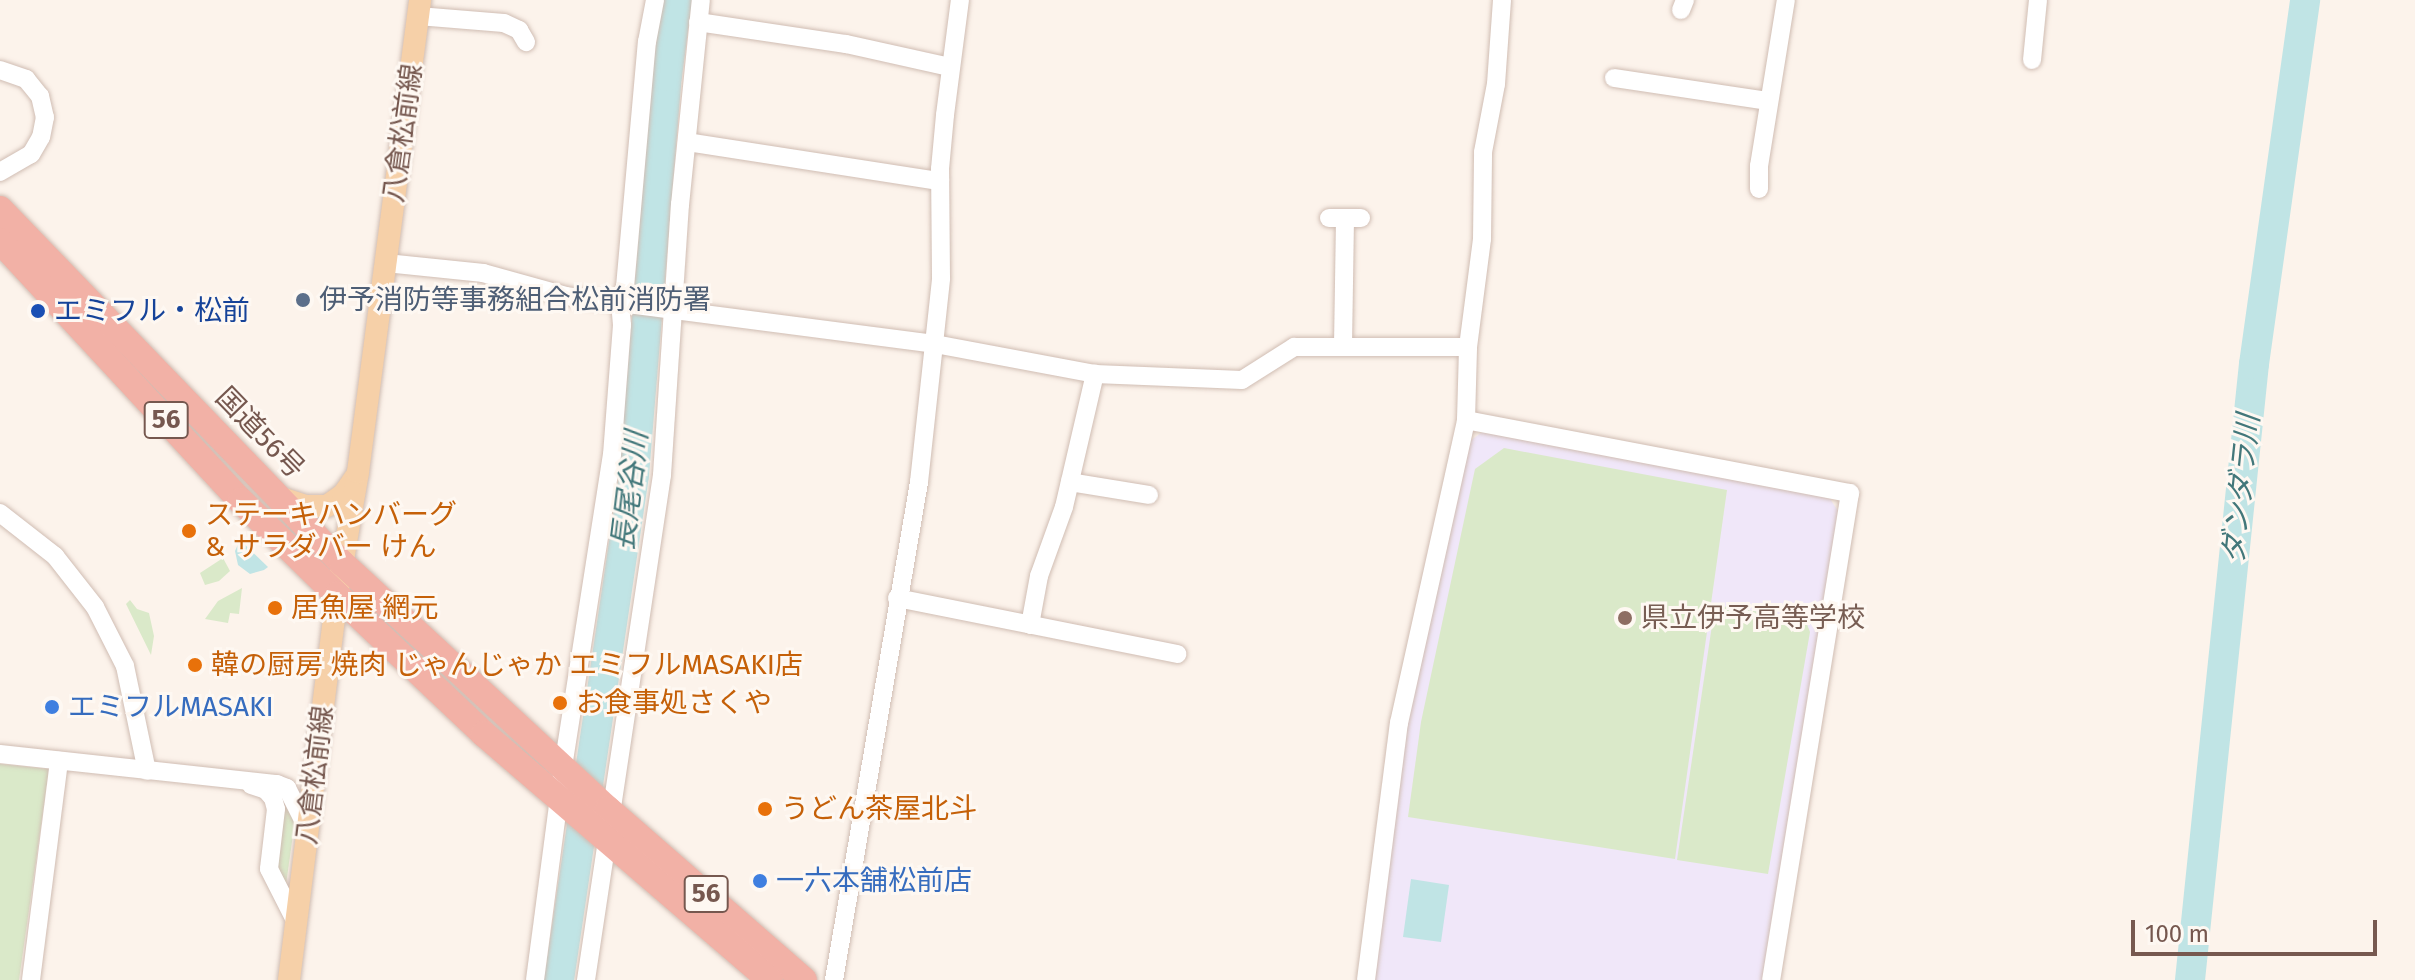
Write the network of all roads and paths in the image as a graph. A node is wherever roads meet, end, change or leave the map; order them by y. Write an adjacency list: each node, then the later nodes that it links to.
1 (655, 0): 23 (street)
2 (701, 0): 8 (street)
3 (960, 0): 11 (street)
4 (1502, 0): 27 (street)
5 (1786, 0): 14 (street)
6 (2038, 0): 10 (street)
7 (419, 8): 9 (street); 22 (main road, 八倉松前線)
8 (698, 22): 11 (street); 15 (street)
9 (526, 42)
10 (2032, 60)
11 (950, 67): 17 (street)
12 (0, 70): 16 (street)
13 (1614, 78): 14 (street)
14 (1768, 101): 18 (street)
15 (687, 142): 17 (street); 24 (street)
16 (3, 171)
17 (940, 181): 25 (street)
18 (1759, 189)
19 (0, 209): 33 (highway, 国道56号 / 56)
20 (1345, 218): 26 (street)
21 (0, 241): 36 (highway, 56)
22 (386, 263): 23 (street); 30 (main road, 八倉松前線)
23 (623, 302): 24 (street); 42 (street)
24 (670, 308): 25 (street); 46 (street)
25 (935, 344): 28 (street); 37 (street)
26 (1343, 346): 27 (street); 28 (street)
27 (1468, 347): 29 (street)
28 (1095, 374): 31 (street)
29 (1466, 420): 57 (street); 58 (street)
30 (358, 472): 33 (main road); 35 (main road, 八倉松前線)
31 (1070, 482): 32 (street); 38 (street)
32 (1149, 495)
33 (277, 497): 35 (highway, 国道56号 / 56)
34 (0, 513): 43 (street)
35 (342, 563): 36 (main road, 八倉松前線); 42 (highway, 国道56号 / 56)
36 (337, 595): 45 (highway, 56); 47 (main road, 八倉松前線)
37 (897, 598): 38 (street); 56 (street)
38 (1030, 625): 39 (street)
39 (1177, 654)
40 (0, 754): 41 (street)
41 (59, 761): 43 (street); 50 (street)
42 (566, 769): 45 (street); 46 (highway, 国道56号 / 56)
43 (147, 771): 44 (street)
44 (245, 782): 47 (street); 49 (street)
45 (562, 802): 48 (highway, 56); 52 (street)
46 (610, 811): 48 (street); 55 (highway, 国道56号 / 56)
47 (308, 830): 49 (main road, 八倉松前線)
48 (606, 840): 53 (street); 54 (highway, 56)
49 (296, 922): 51 (main road, 八倉松前線)
50 (31, 980)
51 (289, 980)
52 (535, 980)
53 (586, 980)
54 (770, 980)
55 (804, 980)
56 (834, 980)
57 (1366, 980)
58 (1771, 980)

